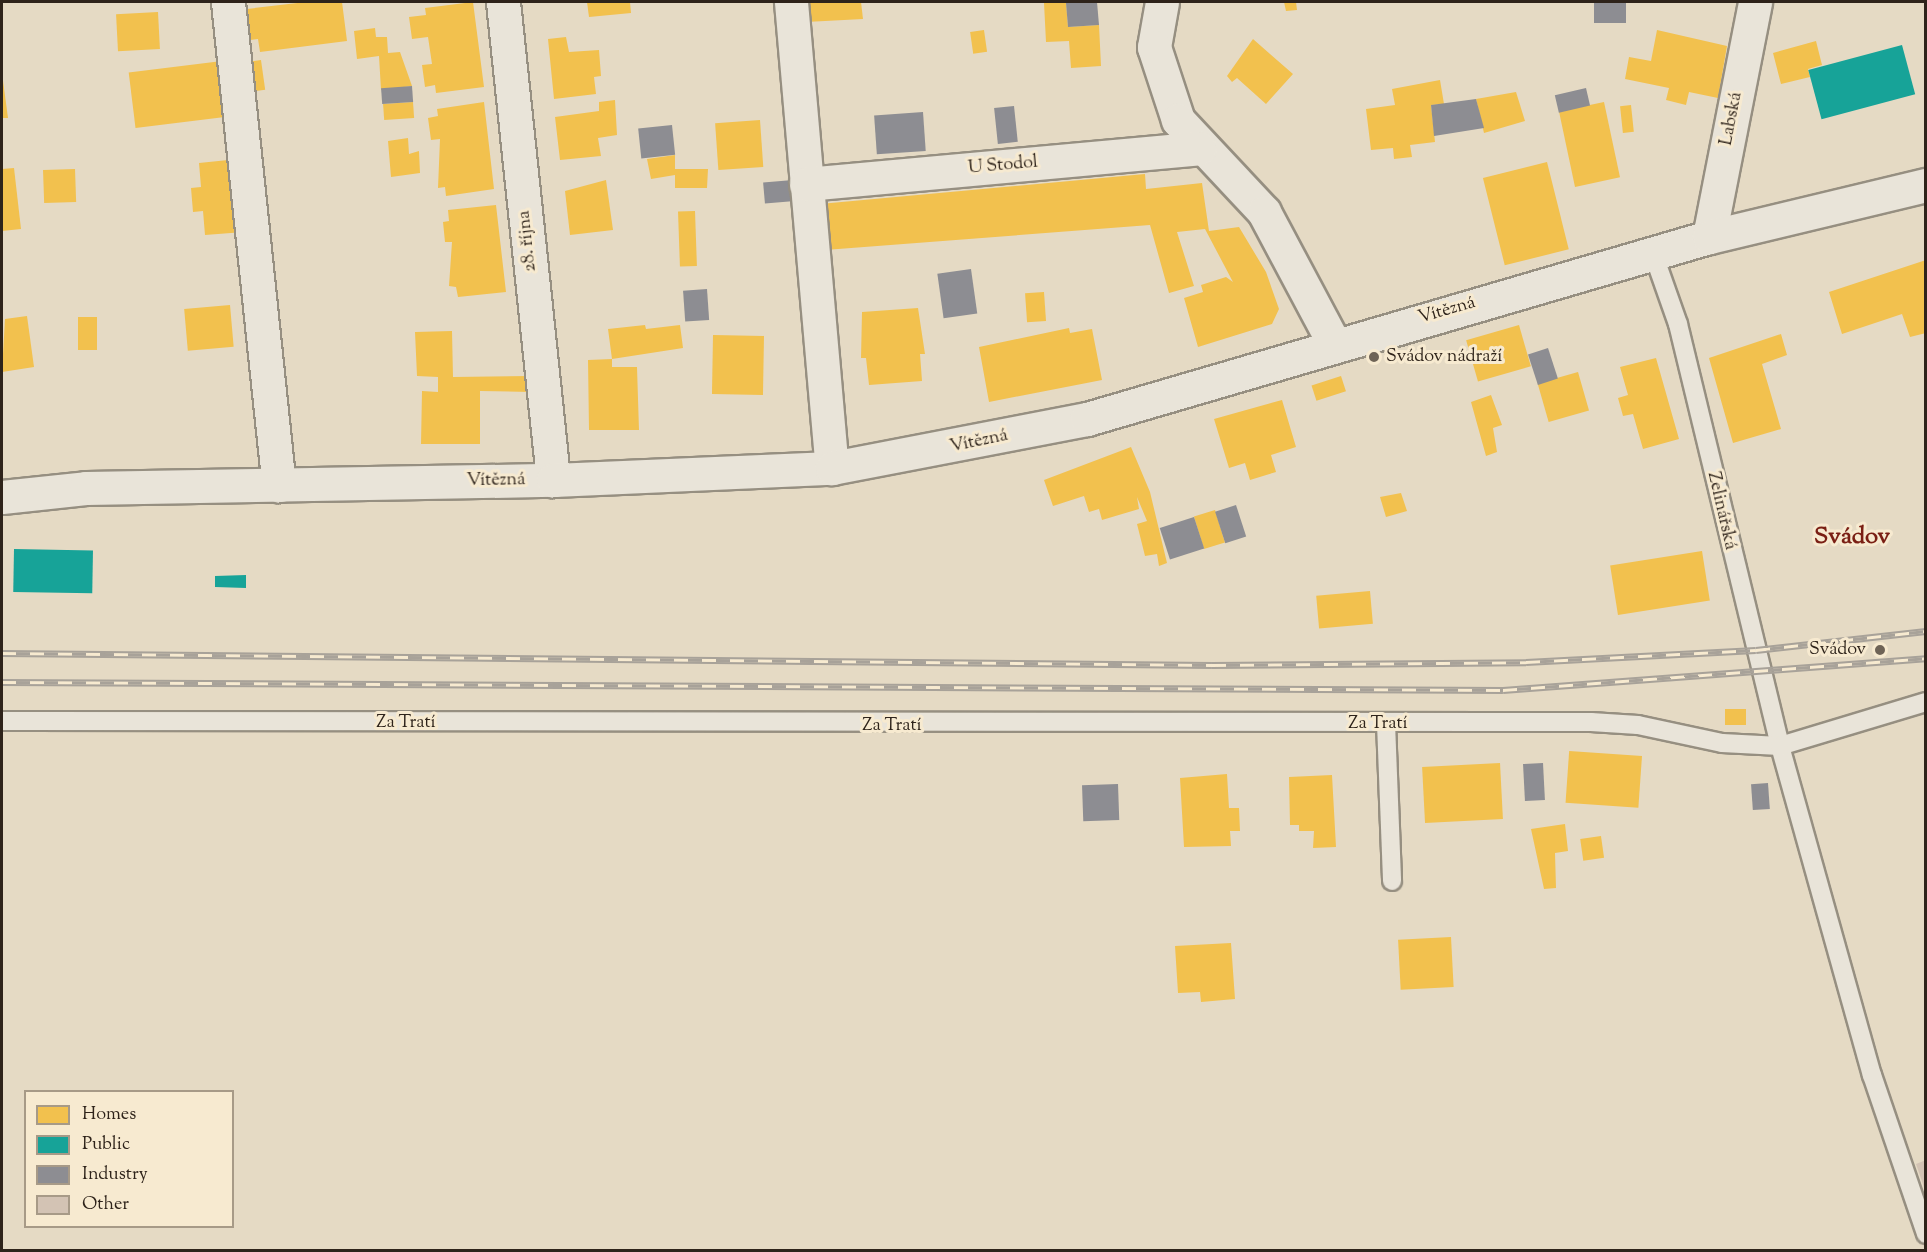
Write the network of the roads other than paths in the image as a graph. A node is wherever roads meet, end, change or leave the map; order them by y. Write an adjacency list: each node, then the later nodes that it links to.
1 (228, 2): 14 (street)
2 (503, 2): 13 (street, 28. října)
3 (791, 2): 7 (street)
4 (1162, 2): 6 (street)
5 (1755, 2): 9 (street, Labská)
6 (1200, 147): 7 (street, U Stodol); 11 (street)
7 (806, 184): 12 (street)
8 (1926, 184): 9 (street, Vítězná)
9 (1709, 237): 10 (street, Vítězná)
10 (1653, 253): 11 (street, Vítězná); 19 (lane, Zelinářská)
11 (1333, 342): 12 (street, Vítězná)
12 (832, 468): 13 (street, Vítězná)
13 (553, 480): 14 (street, Vítězná)
14 (279, 485): 15 (street, Vítězná)
15 (2, 496)
16 (1926, 702): 19 (lane, Za Tratí)
17 (2, 721): 18 (lane, Za Tratí)
18 (1386, 723): 19 (lane, Za Tratí); 20 (lane)
19 (1780, 746): 21 (lane, Zelinářská)
20 (1392, 881)
21 (1926, 1234)

